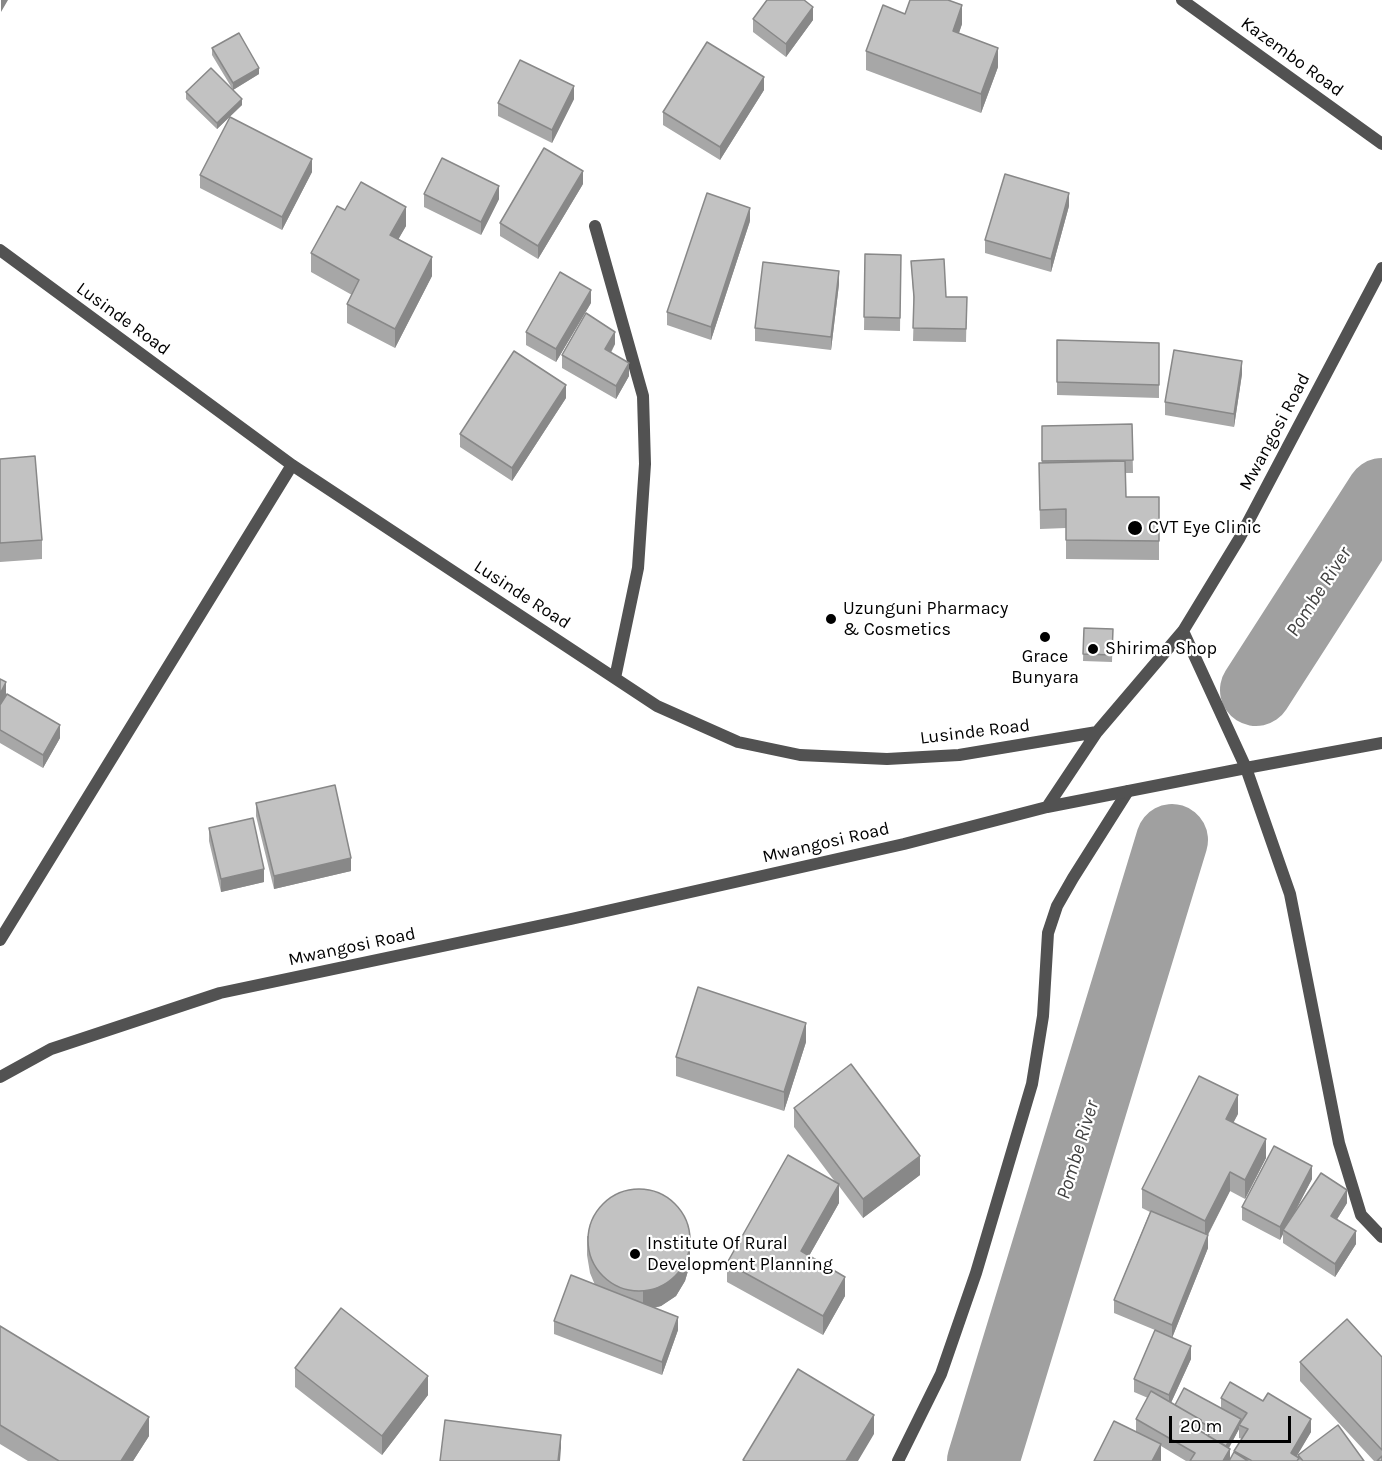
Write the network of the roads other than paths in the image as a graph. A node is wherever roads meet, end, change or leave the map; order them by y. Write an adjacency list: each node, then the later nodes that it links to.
1 (1182, 0): 2 (street, Kazembo Road)
2 (1382, 144)
3 (595, 226): 8 (street)
4 (0, 250): 6 (street, Lusinde Road)
5 (1382, 268): 7 (street, Mwangosi Road)
6 (292, 465): 8 (street, Lusinde Road); 14 (street)
7 (1183, 631): 9 (street, Mwangosi Road); 11 (street)
8 (615, 678): 9 (street, Lusinde Road)
9 (1097, 732): 13 (street, Mwangosi Road)
10 (1382, 743): 11 (street)
11 (1246, 768): 12 (street); 16 (street)
12 (1128, 791): 13 (street); 17 (street)
13 (1047, 807): 15 (street, Mwangosi Road)
14 (0, 940)
15 (0, 1077)
16 (1382, 1236)
17 (898, 1461)

